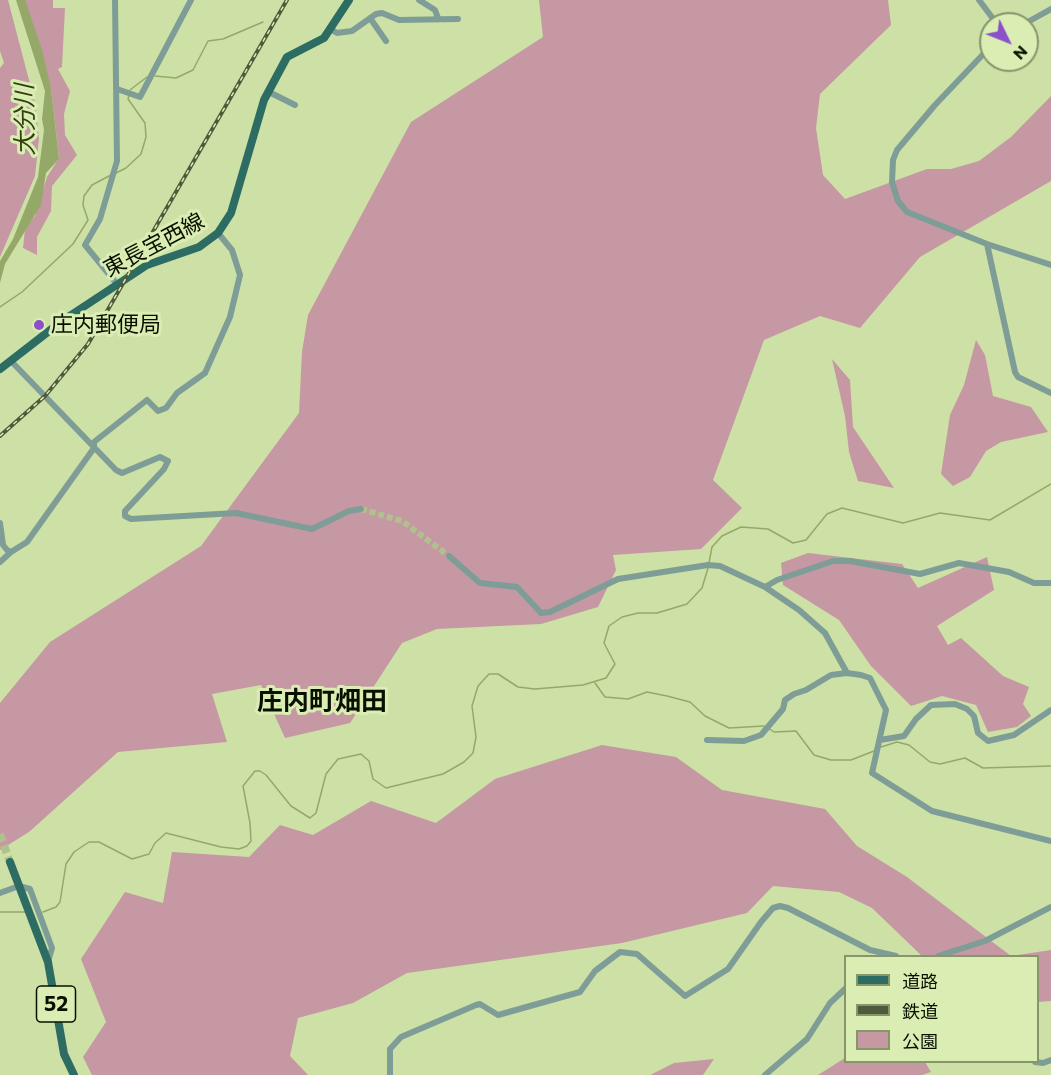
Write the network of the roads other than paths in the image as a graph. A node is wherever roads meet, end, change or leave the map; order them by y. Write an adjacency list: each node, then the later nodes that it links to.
1 (115, 0): 11 (street)
2 (191, 0): 11 (street)
3 (350, 0): 8 (main road, 東長宝西線)
4 (419, 0): 6 (street)
5 (370, 18): 6 (street); 8 (street); 9 (street)
6 (438, 18): 7 (street)
7 (458, 19)
8 (332, 30): 12 (main road, 東長宝西線)
9 (386, 41)
10 (979, 58): 15 (street)
11 (117, 88): 17 (street)
12 (269, 92): 13 (street); 14 (main road, 東長宝西線)
13 (296, 105)
14 (218, 232): 17 (main road, 東長宝西線); 21 (street)
15 (987, 244): 16 (street); 20 (street)
16 (1051, 265)
17 (117, 284): 18 (main road, 東長宝西線)
18 (11, 361): 19 (main road, 東長宝西線); 21 (street)
19 (0, 369)
20 (1051, 393)
21 (94, 448): 22 (street); 24 (street)
22 (360, 509)
23 (0, 523): 24 (street)
24 (10, 552): 26 (street)
25 (449, 556): 28 (street)
26 (0, 562)
27 (1051, 583): 28 (street)
28 (765, 587): 29 (street)
29 (847, 673): 31 (street); 32 (street)
30 (1051, 710): 32 (street)
31 (707, 740)
32 (880, 740): 33 (street)
33 (1049, 838)
34 (10, 862): 35 (main road, 52)
35 (19, 886): 36 (street); 40 (main road, 52); 40 (street)
36 (0, 892)
37 (1051, 907): 39 (street)
38 (889, 955): 43 (street)
39 (944, 955)
40 (48, 962): 42 (main road, 52)
41 (844, 990): 44 (street)
42 (74, 1075)
43 (390, 1075)
44 (765, 1075)

